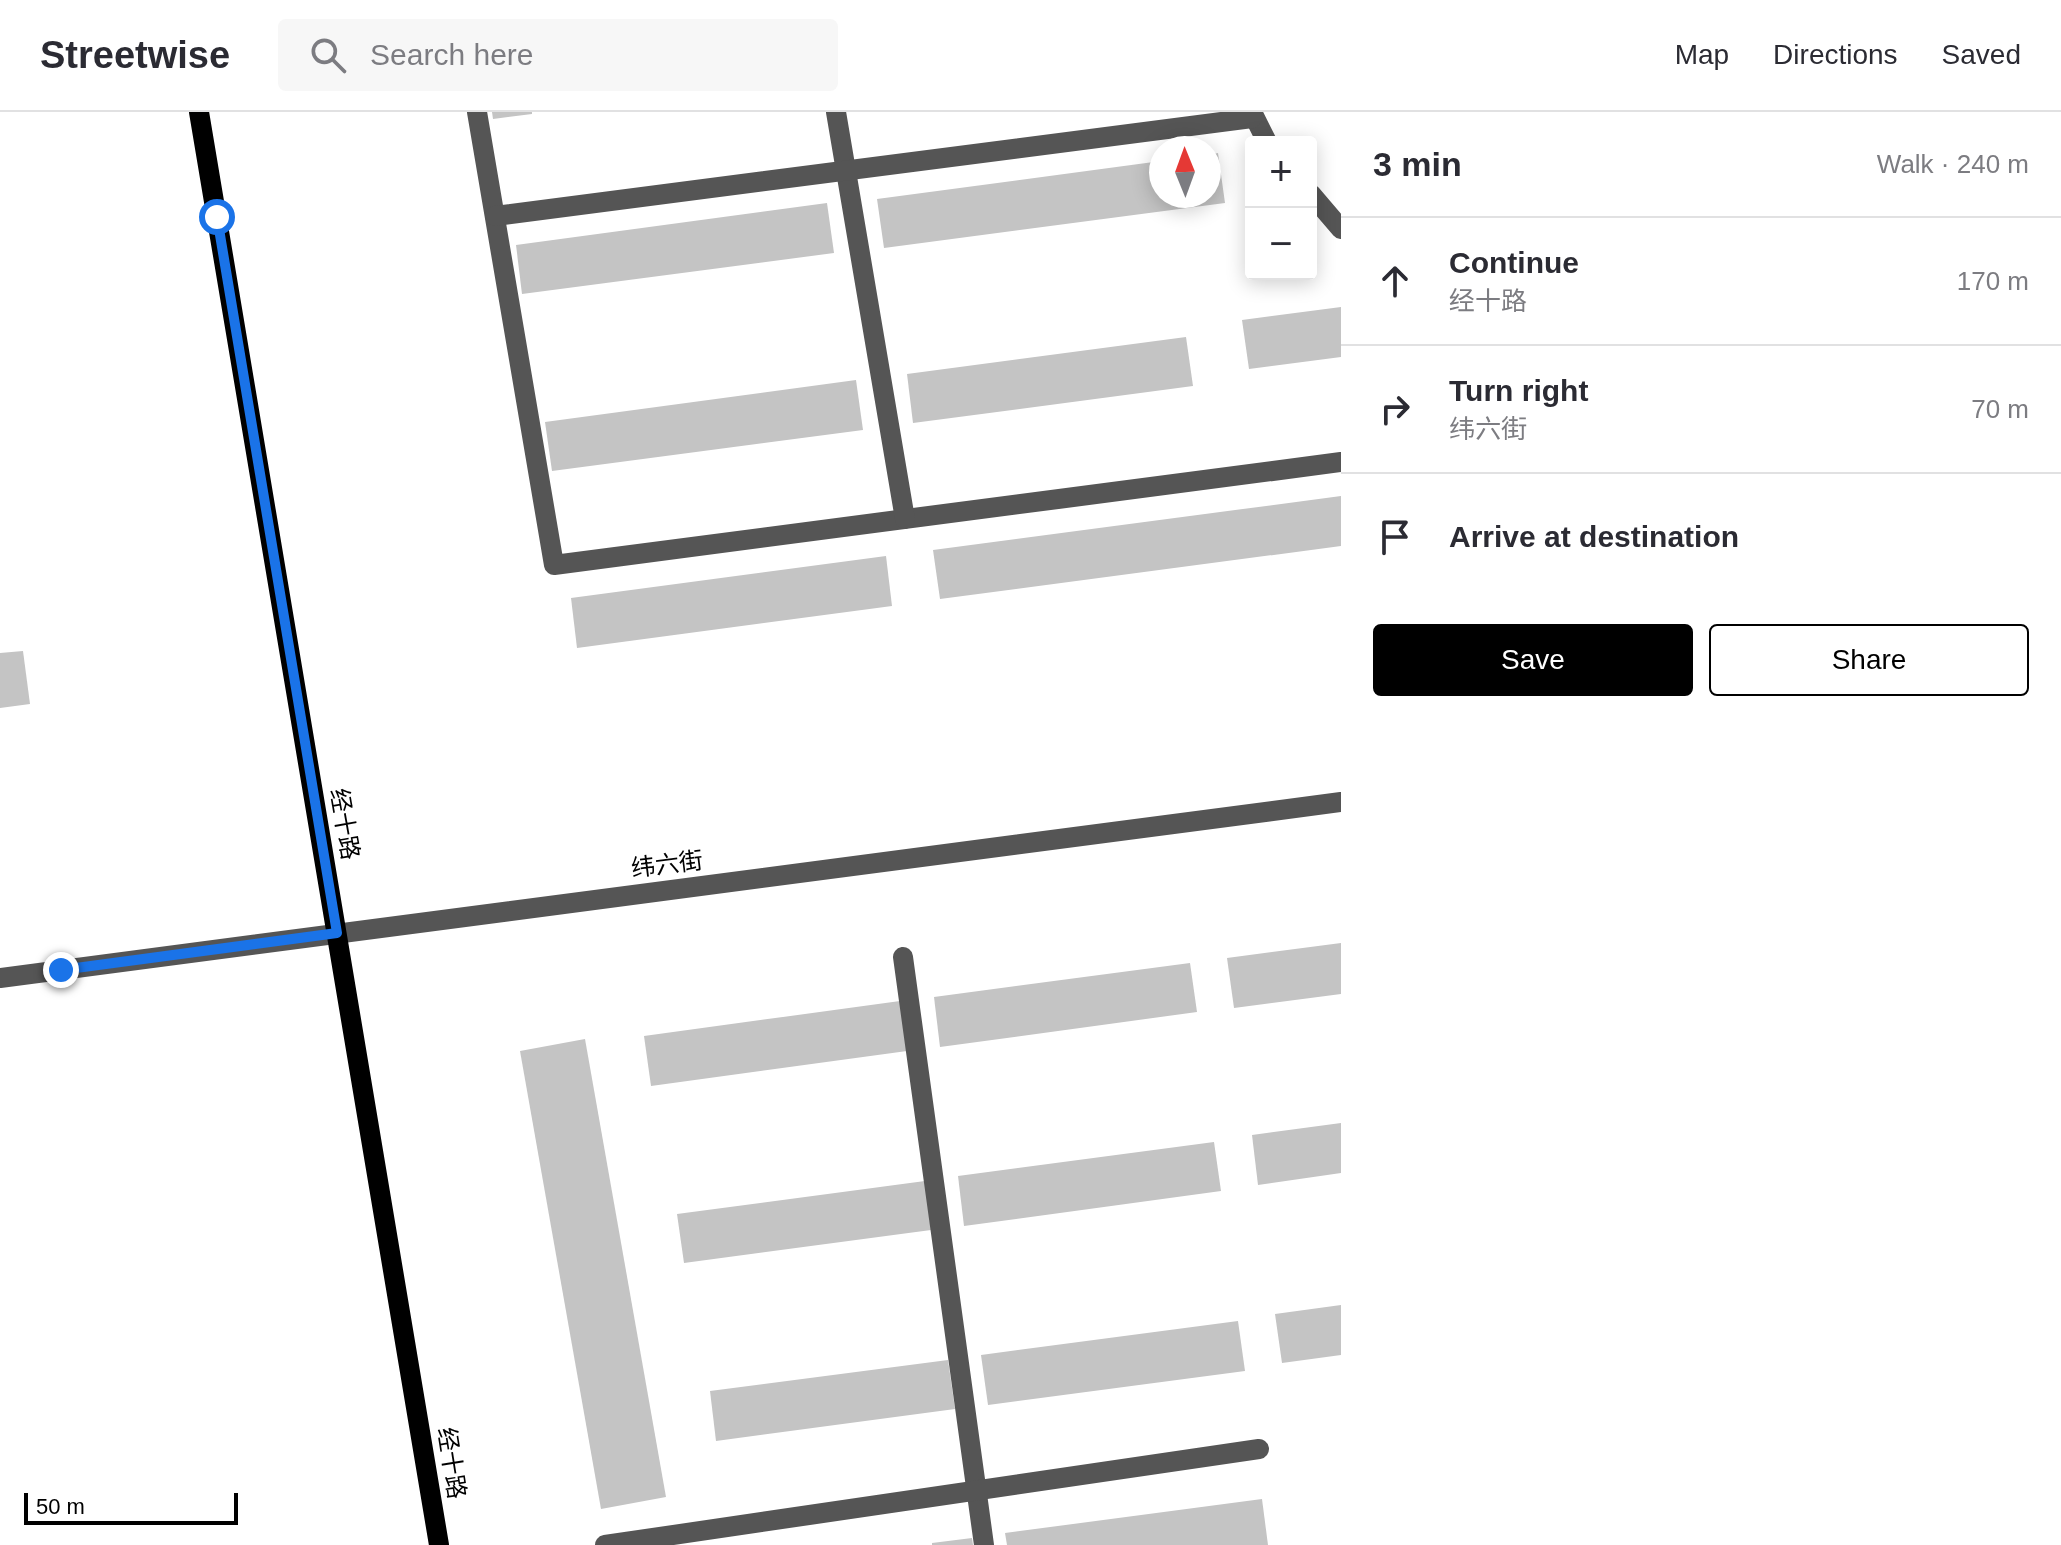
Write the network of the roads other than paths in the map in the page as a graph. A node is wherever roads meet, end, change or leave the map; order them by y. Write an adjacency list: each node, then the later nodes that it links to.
1 (199, 112): 12 (main road, 经十路)
2 (477, 112): 7 (street)
3 (836, 112): 10 (street)
4 (1252, 115): 5 (street); 7 (street)
5 (1264, 136)
6 (1317, 201): 8 (street)
7 (495, 216): 10 (street)
8 (1341, 229)
9 (1341, 462): 10 (street)
10 (905, 519)
11 (1341, 802): 12 (street, 纬六街)
12 (337, 933): 14 (street, 纬六街); 17 (main road, 经十路)
13 (903, 957): 16 (street)
14 (0, 978)
15 (1259, 1449): 16 (street)
16 (976, 1491): 18 (street); 19 (street)
17 (439, 1545)
18 (605, 1545)
19 (984, 1545)

